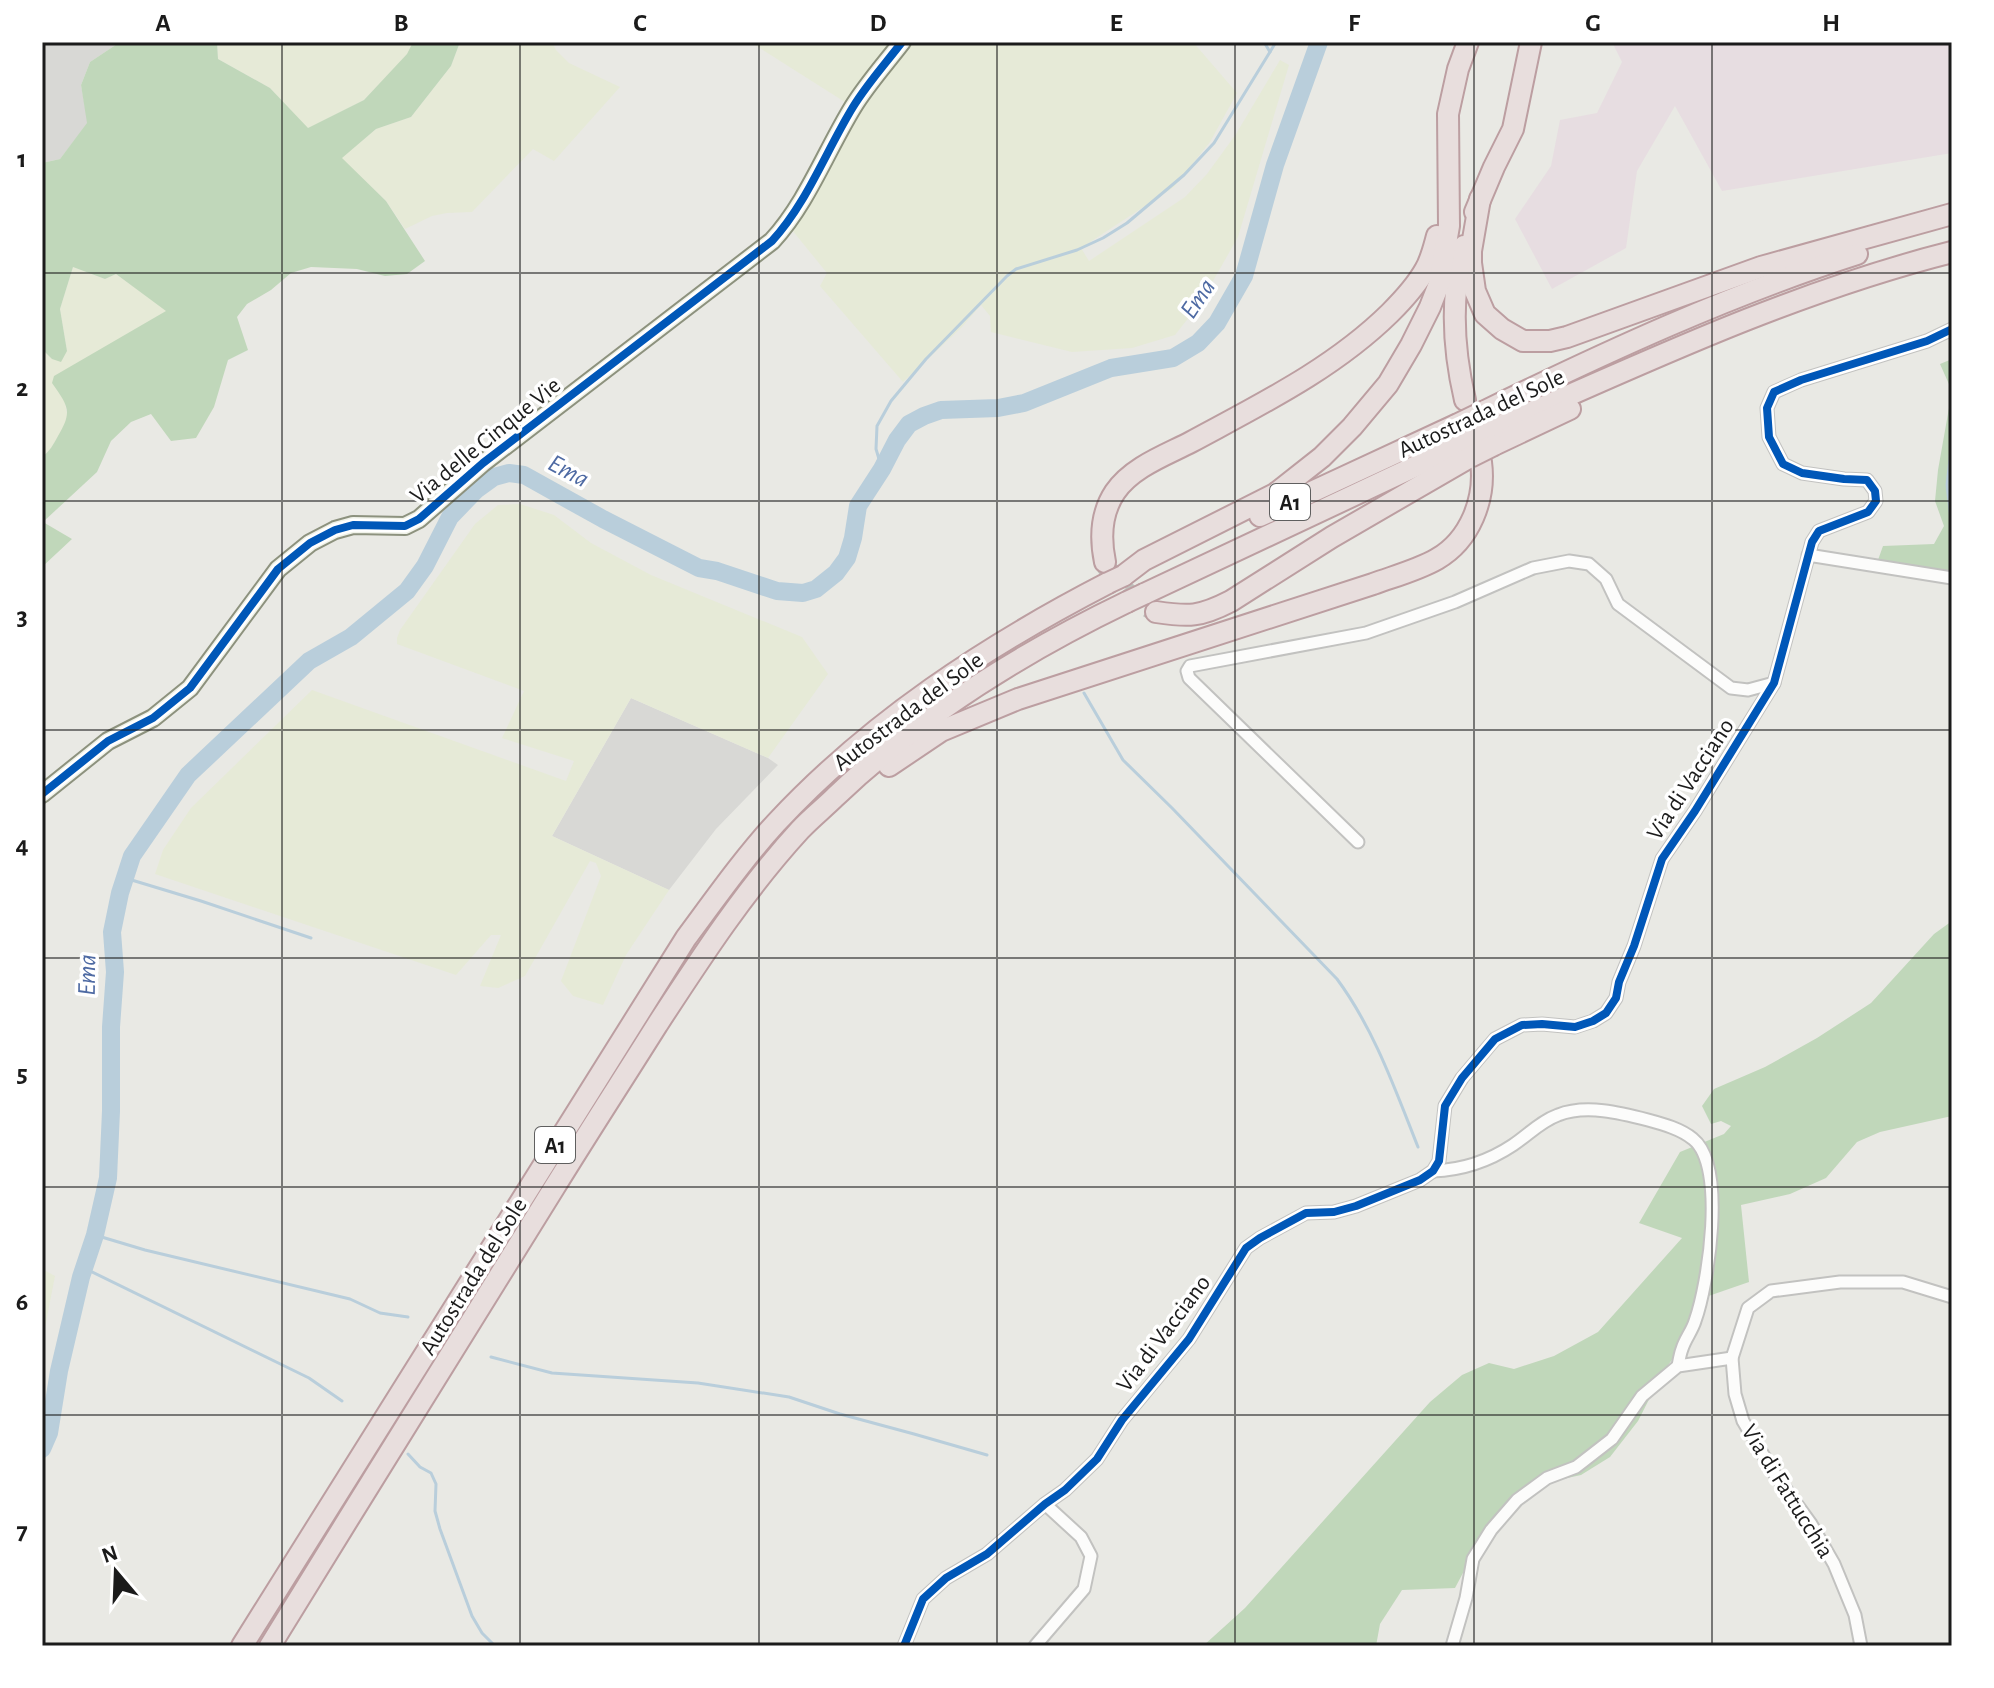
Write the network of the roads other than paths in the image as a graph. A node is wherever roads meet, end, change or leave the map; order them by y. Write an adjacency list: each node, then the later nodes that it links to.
1 (902, 42): 18 (street, Via delle Cinque Vie)
2 (1468, 42): 4 (highway)
3 (1531, 42): 5 (highway)
4 (1449, 173): 14 (highway); 14 (highway)
5 (1480, 199): 6 (highway); 10 (highway)
6 (1952, 214)
7 (1952, 225): 11 (highway, Autostrada del Sole / A1)
8 (1952, 252): 11 (highway, Autostrada del Sole / A1)
9 (1952, 329): 13 (street, Via di Vacciano)
10 (1465, 400)
11 (1491, 428): 12 (highway, Autostrada del Sole / A1, bridge)
12 (1468, 446): 14 (highway, Autostrada del Sole / A1); 16 (highway); 20 (highway, Autostrada del Sole / A1); 20 (highway)
13 (1808, 555): 15 (street); 17 (street, Via di Vacciano)
14 (1112, 574): 26 (highway, Autostrada del Sole / A1)
15 (1952, 578)
16 (1156, 612)
17 (1774, 683): 19 (street); 21 (street, Via di Vacciano)
18 (42, 794)
19 (1358, 842)
20 (764, 873): 27 (highway, Autostrada del Sole / A1)
21 (1433, 1171): 24 (street, Via di Vacciano); 25 (street, Via di Vacciano)
22 (1952, 1297): 23 (street, Via di Fattucchia)
23 (1732, 1358): 24 (street); 31 (street, Via di Fattucchia)
24 (1678, 1366): 30 (street)
25 (1045, 1504): 28 (street, Via di Vacciano); 29 (street)
26 (242, 1646)
27 (270, 1646)
28 (904, 1646)
29 (1035, 1646)
30 (1452, 1646)
31 (1861, 1646)

